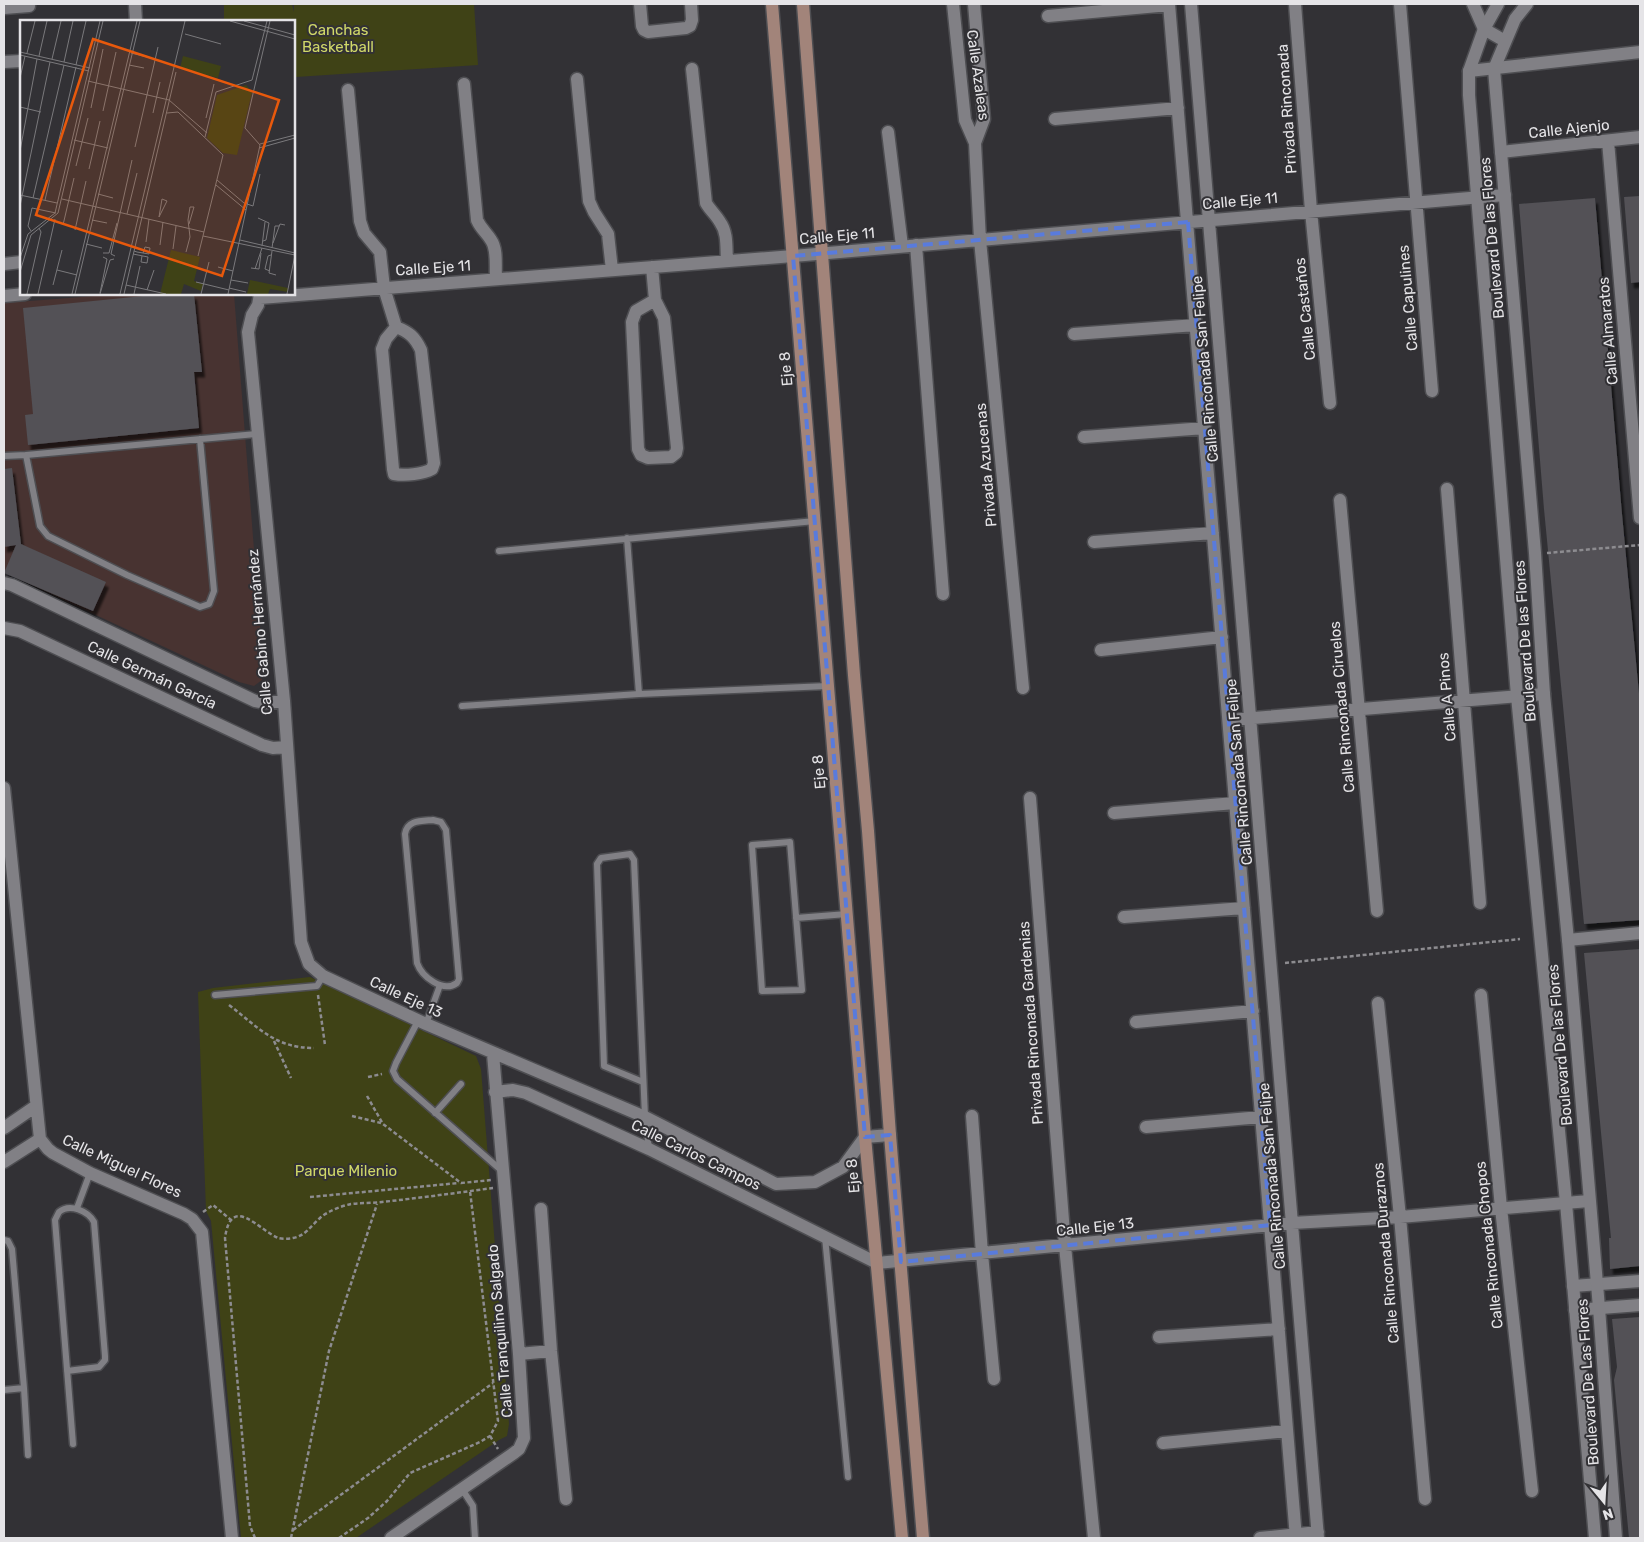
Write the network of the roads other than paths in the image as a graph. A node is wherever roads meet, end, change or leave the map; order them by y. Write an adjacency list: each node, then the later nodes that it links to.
1 (135, 4): 18 (street)
2 (640, 4): 3 (street)
3 (690, 4)
4 (772, 4): 47 (main road, Eje 8)
5 (803, 4): 46 (main road)
6 (953, 4): 35 (street, Calle Azaleas)
7 (974, 4): 35 (street)
8 (1191, 4): 41 (street, Calle Rinconada San Felipe)
9 (1295, 4): 40 (street, Privada Rinconada)
10 (1400, 4): 39 (street)
11 (1473, 4): 19 (street)
12 (1498, 4): 19 (street, Boulevard De las Flores)
13 (1527, 4): 20 (street, Boulevard De las Flores)
14 (1169, 5): 17 (street); 30 (street, Calle Rinconada San Felipe)
15 (30, 6): 16 (street)
16 (4, 8)
17 (1048, 16)
18 (136, 20)
19 (1484, 29): 20 (street); 26 (street, Boulevard De las Flores)
20 (1505, 41): 24 (street, Boulevard De las Flores)
21 (1640, 52): 24 (street)
22 (20, 61): 23 (street)
23 (4, 62)
24 (1494, 68): 26 (street); 36 (street, Boulevard De las Flores)
25 (692, 69): 48 (street)
26 (1468, 71): 38 (street, Boulevard De las Flores)
27 (577, 79): 52 (street)
28 (464, 84): 53 (street)
29 (348, 90): 54 (street)
30 (1178, 108): 31 (street); 42 (street, Calle Rinconada San Felipe)
31 (1055, 119)
32 (888, 132): 45 (street)
33 (1640, 137): 34 (street, Calle Ajenjo)
34 (1608, 141): 36 (street, Calle Ajenjo); 74 (street, Calle Almaratos)
35 (975, 143): 43 (street, Calle Azaleas)
36 (1501, 152): 37 (street, Boulevard De las Flores)
37 (1505, 196): 38 (street, Calle Eje 11); 88 (street, Boulevard De las Flores)
38 (1477, 197): 39 (street, Calle Eje 11); 89 (street, Boulevard De las Flores)
39 (1416, 202): 40 (street, Calle Eje 11); 64 (street, Calle Capulines)
40 (1311, 211): 41 (street, Calle Eje 11); 65 (street, Calle Castaños)
41 (1209, 220): 42 (street, Calle Eje 11); 94 (street, Calle Rinconada San Felipe)
42 (1188, 222): 43 (street, Calle Eje 11); 61 (street, Calle Rinconada San Felipe)
43 (980, 240): 44 (street, Calle Eje 11); 86 (street, Privada Azucenas)
44 (916, 245): 45 (street, Calle Eje 11); 81 (street)
45 (902, 246): 46 (street, Calle Eje 11)
46 (823, 253): 47 (street, Calle Eje 11); 129 (main road)
47 (793, 256): 48 (street, Calle Eje 11); 75 (main road, Eje 8)
48 (727, 261): 51 (street, Calle Eje 11)
49 (20, 262): 50 (street)
50 (4, 264)
51 (652, 267): 52 (street, Calle Eje 11); 60 (street)
52 (612, 270): 53 (street, Calle Eje 11)
53 (496, 279): 54 (street, Calle Eje 11)
54 (384, 288): 56 (street, Calle Eje 11); 62 (street)
55 (20, 294): 58 (street)
56 (295, 294)
57 (276, 295): 59 (street, Calle Eje 11)
58 (4, 296)
59 (260, 296): 67 (street, Calle Gabino Hernández)
60 (655, 300): 60 (street)
61 (1196, 325): 63 (street); 66 (street, Calle Rinconada San Felipe)
62 (396, 326): 62 (street)
63 (1074, 334)
64 (1432, 391)
65 (1330, 403)
66 (1205, 428): 68 (street); 76 (street, Calle Rinconada San Felipe)
67 (258, 434): 69 (lane); 90 (street, Calle Gabino Hernández)
68 (1084, 437)
69 (200, 439): 70 (lane); 70 (lane)
70 (26, 455): 71 (lane)
71 (4, 456)
72 (1447, 489): 91 (street, Calle A Pinos)
73 (1340, 500): 93 (street, Calle Rinconada Ciruelos)
74 (1640, 518)
75 (815, 522): 77 (lane); 85 (main road, Eje 8)
76 (1213, 533): 78 (street); 83 (street, Calle Rinconada San Felipe)
77 (627, 538): 79 (lane); 87 (lane)
78 (1094, 542)
79 (499, 551)
80 (4, 583): 90 (street, Calle Germán García)
81 (943, 594)
82 (4, 628): 96 (street, Calle Germán García)
83 (1222, 637): 84 (street); 95 (street, Calle Rinconada San Felipe)
84 (1101, 650)
85 (828, 686): 87 (lane); 104 (main road, Eje 8)
86 (1023, 688)
87 (640, 694): 92 (lane)
88 (1544, 694): 89 (street); 108 (street, Boulevard De las Flores)
89 (1517, 696): 91 (street); 137 (street, Boulevard De las Flores)
90 (284, 701): 96 (street, Calle Gabino Hernández)
91 (1464, 701): 93 (street); 101 (street, Calle A Pinos)
92 (462, 706)
93 (1359, 709): 94 (street); 103 (street, Calle Rinconada Ciruelos)
94 (1250, 718): 95 (street); 142 (street, Calle Rinconada San Felipe)
95 (1229, 720): 99 (street, Calle Rinconada San Felipe)
96 (287, 747): 109 (street, Calle Gabino Hernández)
97 (4, 788): 122 (street, Calle Miguel Flores)
98 (1030, 798): 146 (street, Privada Rinconada Gardenias)
99 (1235, 803): 100 (street); 102 (street, Calle Rinconada San Felipe)
100 (1114, 813)
101 (1480, 903)
102 (1244, 908): 105 (street); 115 (street, Calle Rinconada San Felipe)
103 (1377, 911)
104 (847, 914): 106 (lane); 130 (main road, Eje 8)
105 (1124, 917)
106 (796, 918): 106 (lane)
107 (1640, 933): 108 (street)
108 (1568, 940): 136 (street, Boulevard De las Flores)
109 (309, 964): 110 (street, Calle Eje 13)
110 (320, 981): 112 (lane); 116 (street, Calle Eje 13)
111 (440, 985): 111 (lane); 116 (lane)
112 (215, 995)
113 (1481, 995): 139 (street, Calle Rinconada Chopos)
114 (1378, 1003): 141 (street, Calle Rinconada Duraznos)
115 (1253, 1012): 117 (street); 126 (street, Calle Rinconada San Felipe)
116 (422, 1022): 118 (street, Calle Eje 13); 123 (lane)
117 (1136, 1022)
118 (493, 1054): 121 (street, Calle Tranquilino Salgado); 125 (street, Calle Carlos Campos)
119 (643, 1082): 119 (lane); 125 (lane)
120 (462, 1084): 123 (lane)
121 (495, 1092): 132 (street, Calle Carlos Campos); 135 (street, Calle Tranquilino Salgado)
122 (36, 1106): 128 (street); 131 (street, Calle Miguel Flores)
123 (435, 1112): 135 (lane)
124 (972, 1116): 147 (street)
125 (645, 1117): 130 (street, Calle Carlos Campos); 132 (lane)
126 (1261, 1117): 127 (street); 143 (street, Calle Rinconada San Felipe)
127 (1146, 1127)
128 (4, 1128)
129 (890, 1135): 130 (street); 148 (main road)
130 (865, 1137): 149 (main road, Eje 8)
131 (40, 1139): 133 (street); 134 (street, Calle Miguel Flores)
132 (649, 1149): 144 (street, Calle Carlos Campos)
133 (4, 1162)
134 (90, 1172): 138 (lane); 175 (street, Calle Miguel Flores)
135 (503, 1179): 159 (street, Calle Tranquilino Salgado)
136 (1589, 1201): 137 (street, Calle Eje 13); 151 (street, Boulevard De las Flores)
137 (1566, 1203): 139 (street, Calle Eje 13); 152 (street, Boulevard De las Flores)
138 (77, 1208): 160 (lane); 160 (lane)
139 (1501, 1208): 141 (street, Calle Eje 13); 170 (street, Calle Rinconada Chopos)
140 (541, 1209): 158 (street)
141 (1400, 1217): 142 (street, Calle Eje 13); 172 (street, Calle Rinconada Duraznos)
142 (1292, 1223): 143 (street, Calle Eje 13); 173 (street, Calle Rinconada San Felipe)
143 (1270, 1225): 146 (street, Calle Eje 13); 156 (street, Calle Rinconada San Felipe)
144 (825, 1237): 149 (street, Calle Carlos Campos); 168 (lane)
145 (4, 1240): 162 (lane)
146 (1065, 1246): 147 (street, Calle Eje 13); 180 (street, Privada Rinconada Gardenias)
147 (982, 1254): 148 (street, Calle Eje 13); 161 (street)
148 (901, 1262): 149 (street, Calle Eje 13); 179 (main road)
149 (877, 1263): 178 (main road, Eje 8)
150 (1640, 1281): 151 (street)
151 (1597, 1284): 152 (street); 154 (street, Boulevard De Las Flores)
152 (1573, 1286): 155 (street, Boulevard De Las Flores)
153 (1640, 1305): 154 (street)
154 (1599, 1308): 155 (street); 183 (street, Boulevard De Las Flores)
155 (1575, 1310): 182 (street, Boulevard De Las Flores)
156 (1279, 1329): 157 (street); 164 (street, Calle Rinconada San Felipe)
157 (1159, 1338)
158 (551, 1351): 159 (street); 171 (street)
159 (519, 1354): 169 (street, Calle Tranquilino Salgado)
160 (67, 1370): 166 (lane)
161 (994, 1379)
162 (24, 1388): 163 (lane); 167 (lane)
163 (4, 1390)
164 (1287, 1430): 165 (street); 174 (street, Calle Rinconada San Felipe)
165 (1163, 1443)
166 (74, 1444)
167 (28, 1455)
168 (848, 1478)
169 (462, 1490): 176 (street, Calle Tranquilino Salgado); 177 (lane)
170 (1532, 1491)
171 (566, 1499)
172 (1425, 1499)
173 (1318, 1535): 174 (street)
174 (1296, 1536): 181 (street)
175 (232, 1538)
176 (391, 1538)
177 (475, 1538)
178 (902, 1538)
179 (923, 1538)
180 (1094, 1538)
181 (1260, 1538)
182 (1595, 1538)
183 (1616, 1538)

